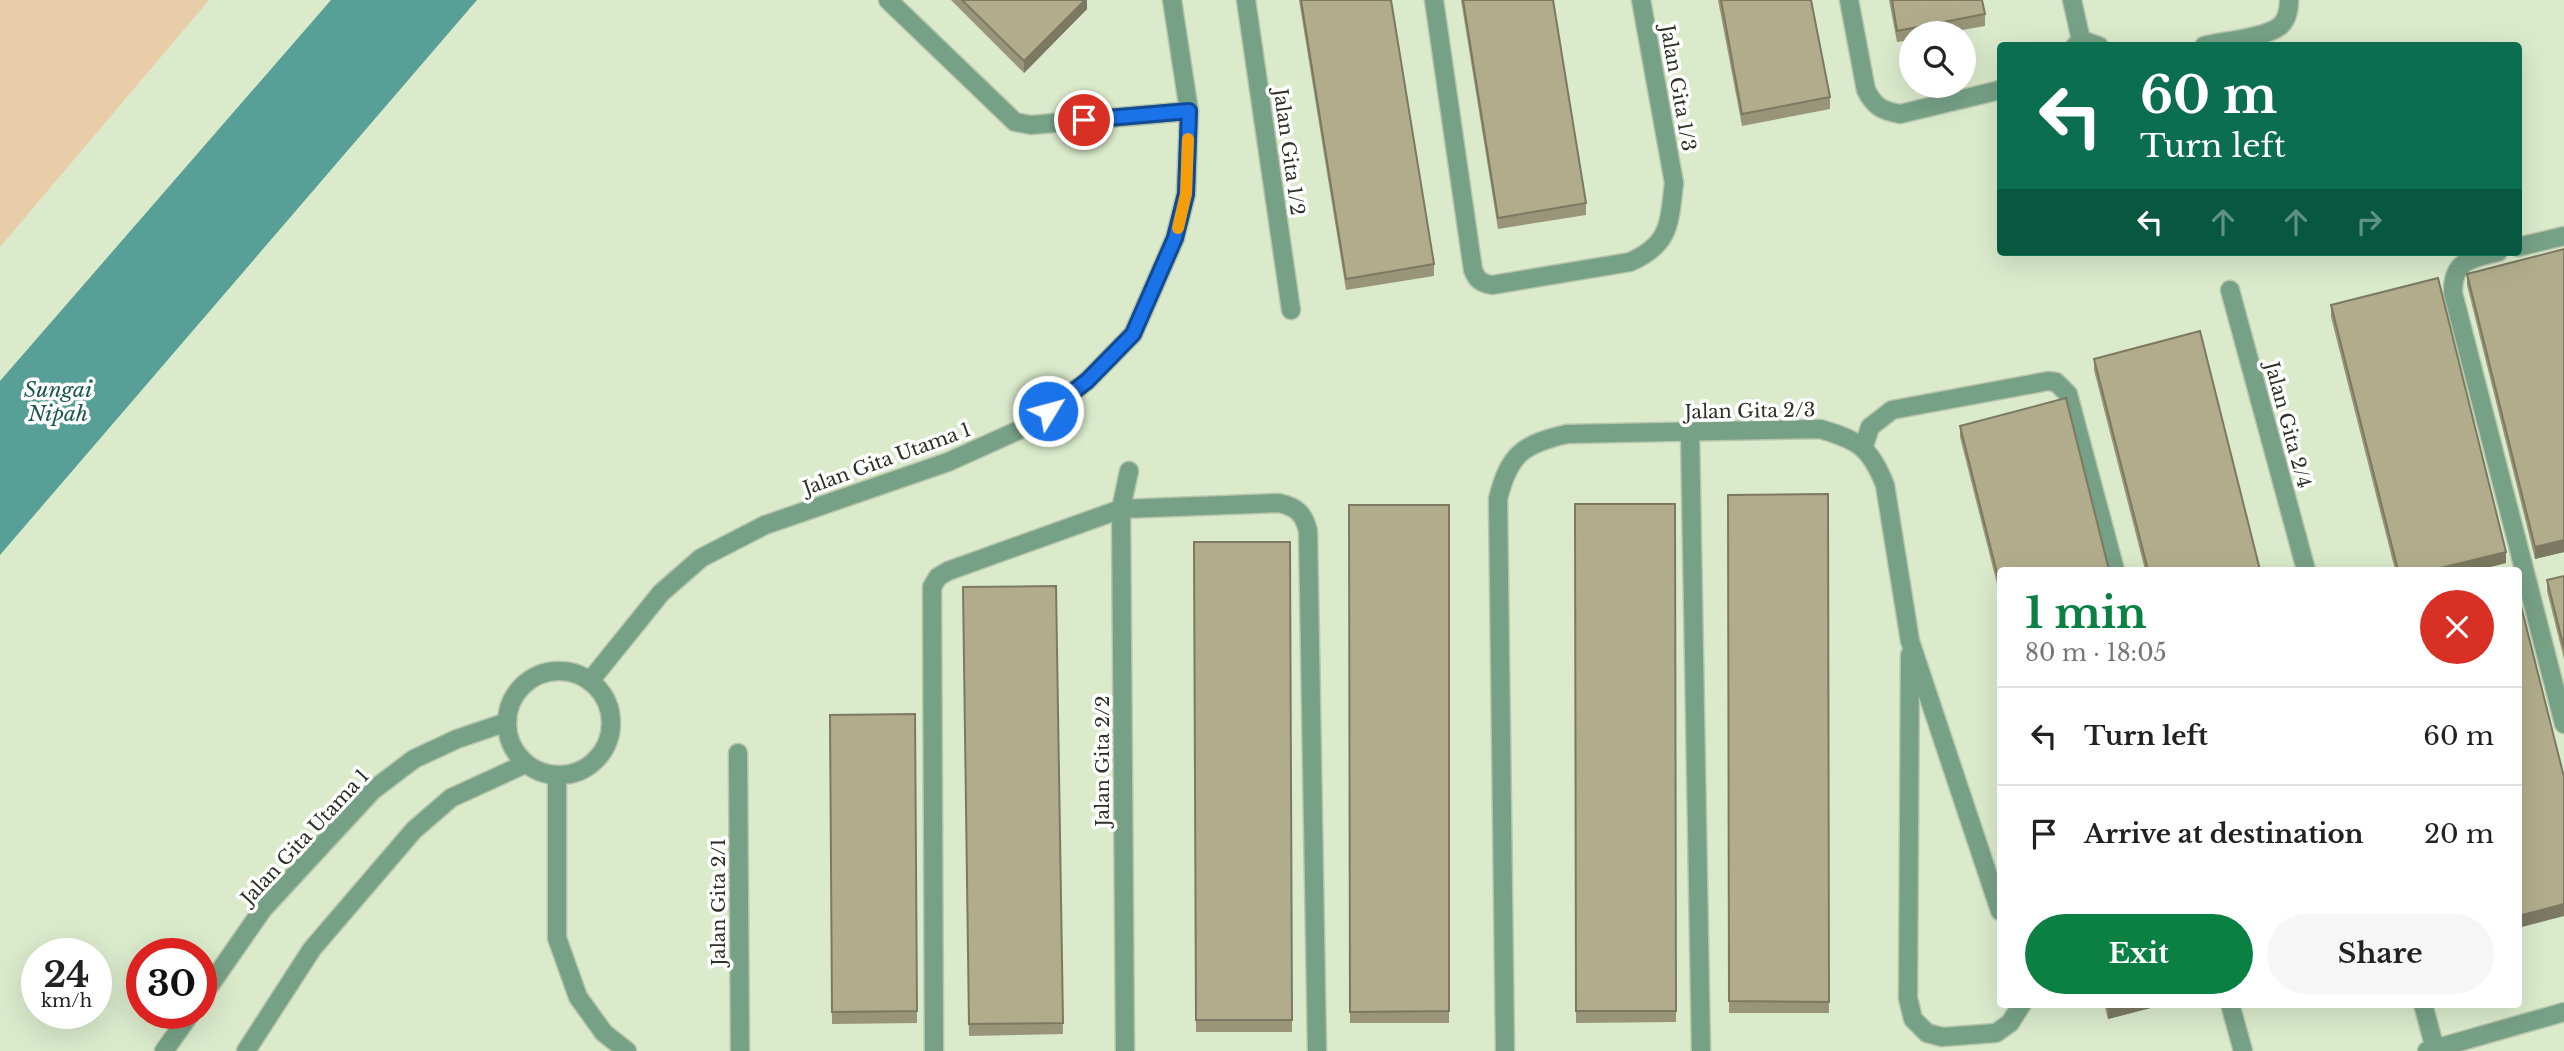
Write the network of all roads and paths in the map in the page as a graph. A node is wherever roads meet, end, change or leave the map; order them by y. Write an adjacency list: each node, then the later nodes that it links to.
1 (888, 0): 12 (street)
2 (1172, 0): 12 (street, Jalan Gita Utama 1)
3 (1246, 0): 17 (street, Jalan Gita 1/2)
4 (1434, 0): 5 (street, Jalan Gita 1/3)
5 (1641, 0)
6 (1849, 0): 11 (street)
7 (2072, 0): 9 (street)
8 (2289, 0): 10 (street)
9 (2084, 42)
10 (2222, 42)
11 (1997, 91)
12 (1189, 111): 25 (street, Jalan Gita Utama 1)
13 (2564, 236): 14 (street)
14 (2522, 246)
15 (2482, 256): 27 (street)
16 (2230, 290): 23 (street, Jalan Gita 2/4)
17 (1291, 310)
18 (1690, 432): 19 (street, Jalan Gita 2/3); 46 (street, Jalan Gita 2/3); 47 (street)
19 (1864, 446): 22 (street); 24 (street)
20 (1129, 471): 21 (street, Jalan Gita 2/2)
21 (1121, 509): 43 (street); 44 (street, Jalan Gita 2/2); 45 (street)
22 (2114, 567)
23 (2305, 567)
24 (1910, 641): 31 (street); 33 (street)
25 (590, 681): 26 (street); 30 (street)
26 (507, 722): 29 (street); 32 (street, Jalan Gita Utama 1)
27 (2564, 724)
28 (738, 753): 42 (street, Jalan Gita 2/1)
29 (526, 764): 30 (street); 40 (street)
30 (558, 775): 41 (street)
31 (1997, 902)
32 (217, 975)
33 (2019, 1008)
34 (2231, 1008): 48 (street)
35 (2424, 1008): 38 (street)
36 (2564, 1012): 38 (street)
37 (180, 1029): 39 (street)
38 (2431, 1050)
39 (164, 1051)
40 (246, 1051)
41 (627, 1051)
42 (740, 1051)
43 (934, 1051)
44 (1125, 1051)
45 (1317, 1051)
46 (1505, 1051)
47 (1701, 1051)
48 (2243, 1051)

